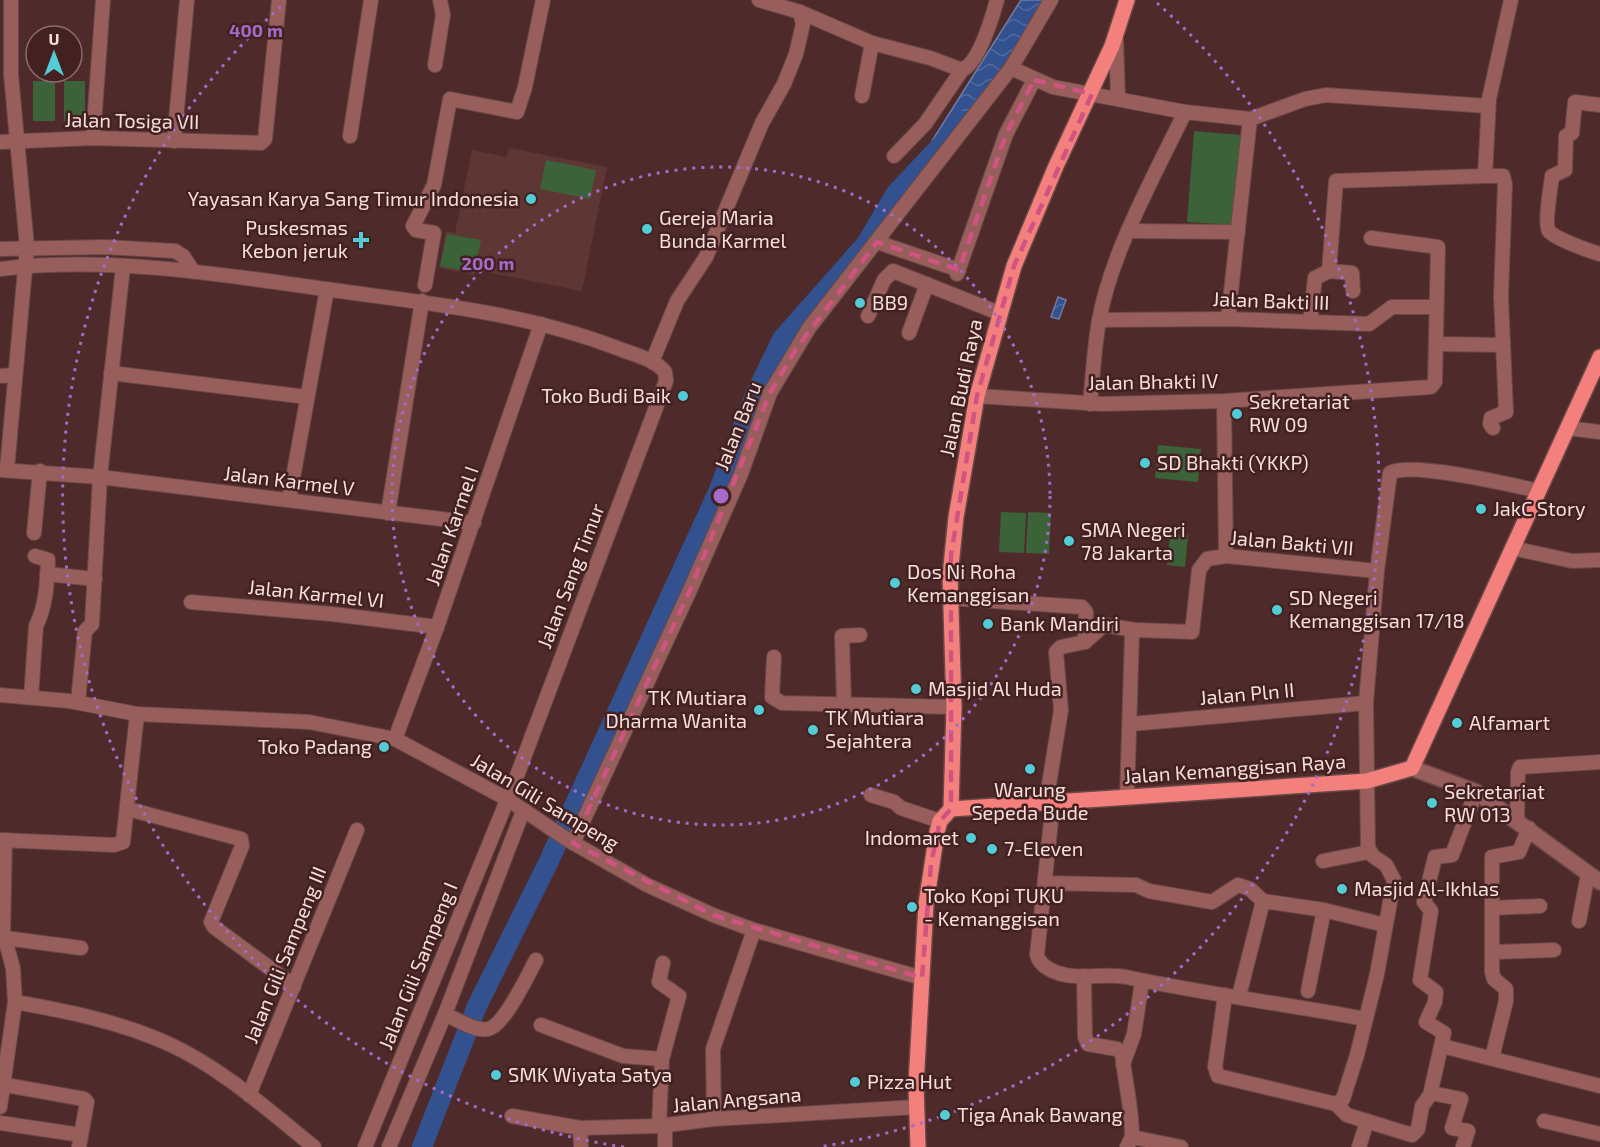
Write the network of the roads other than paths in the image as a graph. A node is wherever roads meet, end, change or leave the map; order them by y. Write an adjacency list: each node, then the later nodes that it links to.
1 (11, 0): 14 (street)
2 (103, 0): 29 (street)
3 (187, 0): 31 (street)
4 (279, 0): 31 (street, Jalan Tosiga VII)
5 (371, 0): 28 (street)
6 (440, 0): 17 (street)
7 (543, 0): 47 (street)
8 (759, 0): 13 (street)
9 (997, 0): 19 (street)
10 (1051, 0): 18 (street, Jalan Baru)
11 (1126, 0): 15 (main road, Jalan Budi Raya)
12 (1511, 0): 25 (street)
13 (802, 6): 16 (street); 63 (street)
14 (6, 18): 30 (street)
15 (1116, 35): 21 (main road, Jalan Budi Raya); 23 (street)
16 (872, 43): 19 (street); 22 (street)
17 (435, 65)
18 (1011, 68): 20 (street); 38 (street, Jalan Baru)
19 (962, 70): 33 (street)
20 (1034, 80): 21 (street); 38 (street)
21 (1092, 94): 23 (street); 53 (main road, Jalan Budi Raya)
22 (862, 96)
23 (1118, 99): 26 (street)
24 (1600, 105): 41 (street)
25 (1488, 106): 27 (street); 34 (street)
26 (1185, 112): 27 (street); 35 (street)
27 (1250, 119): 36 (street)
28 (350, 136)
29 (93, 138): 30 (street, Jalan Tosiga VII); 31 (street, Jalan Tosiga VII)
30 (16, 139): 32 (street, Jalan Tosiga VII); 39 (street)
31 (174, 141)
32 (0, 142)
33 (894, 156)
34 (1485, 176): 46 (street); 61 (street)
35 (1129, 231): 36 (street); 56 (street)
36 (1238, 232): 55 (street)
37 (1371, 238): 52 (street)
38 (877, 242): 120 (street, Jalan Baru)
39 (27, 247): 40 (street); 42 (street); 45 (street)
40 (0, 249)
41 (1600, 254)
42 (25, 266): 43 (street); 44 (street); 65 (street)
43 (123, 267): 45 (street); 64 (street)
44 (0, 269)
45 (193, 271): 49 (street)
46 (1329, 271): 50 (street); 57 (street)
47 (425, 285)
48 (927, 285): 53 (street); 54 (street); 59 (street)
49 (327, 289): 51 (street); 68 (street)
50 (1353, 291)
51 (422, 301): 58 (street); 79 (street)
52 (1436, 307): 57 (street, Jalan Bakti III); 60 (street)
53 (999, 313): 67 (main road, Jalan Budi Raya)
54 (868, 316)
55 (1228, 318): 56 (street, Jalan Bakti III); 57 (street, Jalan Bakti III)
56 (1099, 320): 70 (street)
57 (1311, 322)
58 (541, 324): 63 (street); 80 (street, Jalan Karmel I)
59 (909, 333)
60 (1437, 344): 61 (street); 69 (street, Jalan Bhakti IV)
61 (1503, 345): 71 (street)
62 (1600, 357): 72 (main road)
63 (657, 365): 111 (street, Jalan Sang Timur)
64 (111, 374): 68 (street); 76 (street)
65 (15, 375): 66 (street); 74 (street)
66 (0, 376)
67 (977, 396): 70 (street, Jalan Bhakti IV); 89 (main road, Jalan Budi Raya)
68 (308, 397): 78 (street)
69 (1224, 401): 70 (street, Jalan Bhakti IV); 84 (street)
70 (1090, 404)
71 (1493, 428)
72 (1568, 428): 73 (street); 77 (main road)
73 (1600, 432)
74 (4, 469): 75 (street, Jalan Karmel V)
75 (40, 471): 76 (street, Jalan Karmel V); 81 (street)
76 (100, 477): 78 (street, Jalan Karmel V); 88 (street)
77 (1539, 491): 82 (main road); 86 (street)
78 (289, 500): 79 (street, Jalan Karmel V)
79 (388, 513): 80 (street, Jalan Karmel V)
80 (474, 523): 91 (street, Jalan Karmel I)
81 (33, 533)
82 (1512, 548): 85 (street); 106 (main road)
83 (35, 556): 87 (street)
84 (1226, 556): 86 (street, Jalan Bakti VII); 92 (street, Jalan Bakti VII)
85 (1600, 560)
86 (1377, 571): 100 (street)
87 (47, 574): 88 (street); 97 (street)
88 (94, 579): 98 (street)
89 (949, 597): 94 (street); 101 (main road, Jalan Budi Raya)
90 (191, 602): 91 (street, Jalan Karmel VI)
91 (437, 627): 104 (street, Jalan Karmel I)
92 (1135, 630): 94 (street); 103 (street)
93 (860, 635): 99 (street)
94 (1085, 642): 112 (street)
95 (774, 657): 99 (street)
96 (0, 695): 97 (street, Jalan Gili Sampeng)
97 (31, 696): 98 (street, Jalan Gili Sampeng)
98 (78, 702): 102 (street, Jalan Gili Sampeng)
99 (844, 703): 101 (street)
100 (1366, 703): 103 (street, Jalan Pln II); 107 (street)
101 (954, 707): 114 (main road, Jalan Budi Raya)
102 (137, 714): 104 (street, Jalan Gili Sampeng); 113 (street)
103 (1131, 724): 108 (street)
104 (395, 740): 111 (street, Jalan Gili Sampeng)
105 (1600, 762): 117 (street)
106 (1412, 768): 107 (main road, Jalan Kemanggisan Raya); 109 (street)
107 (1368, 781): 108 (main road, Jalan Kemanggisan Raya); 121 (street)
108 (1127, 791): 112 (main road, Jalan Kemanggisan Raya)
109 (1476, 792): 117 (street); 149 (street)
110 (871, 795): 116 (street)
111 (507, 799): 115 (street, Jalan Gili Sampeng); 171 (street, Jalan Gili Sampeng I)
112 (1049, 802): 114 (main road, Jalan Kemanggisan Raya); 124 (street)
113 (128, 809): 119 (street); 142 (street)
114 (951, 809): 116 (main road)
115 (523, 811): 120 (street, Jalan Gili Sampeng); 146 (street)
116 (940, 821): 140 (main road)
117 (1523, 824): 123 (street); 128 (street)
118 (357, 830): 142 (street, Jalan Gili Sampeng III)
119 (2, 840): 125 (street)
120 (571, 842): 132 (street, Jalan Gili Sampeng)
121 (1369, 852): 122 (street); 131 (street)
122 (1323, 861)
123 (1594, 878): 130 (street)
124 (1045, 884): 126 (street); 139 (street)
125 (2, 899): 133 (street)
126 (1263, 901): 129 (street); 144 (street)
127 (1540, 906): 128 (street)
128 (1492, 908): 136 (street)
129 (1324, 910): 131 (street); 143 (street)
130 (1579, 921)
131 (1385, 925): 147 (street)
132 (754, 930): 140 (street, Jalan Gili Sampeng); 161 (street)
133 (5, 938): 134 (street); 145 (street)
134 (81, 948)
135 (1554, 950): 136 (street)
136 (1493, 952): 150 (street)
137 (536, 960): 146 (street)
138 (663, 963): 151 (street)
139 (1084, 976): 141 (street); 152 (street)
140 (922, 978): 159 (main road)
141 (1142, 982): 144 (street); 152 (street)
142 (294, 986): 156 (street, Jalan Gili Sampeng III)
143 (1308, 991)
144 (1232, 995): 147 (street); 157 (street)
145 (15, 1002): 153 (street); 156 (street)
146 (448, 1015): 172 (street)
147 (1365, 1019): 157 (street)
148 (541, 1025): 151 (street)
149 (1442, 1046): 150 (street); 155 (street)
150 (1492, 1058): 154 (street)
151 (662, 1059): 165 (street)
152 (1123, 1064): 169 (street)
153 (2, 1085): 158 (street); 168 (street)
154 (1600, 1086)
155 (1431, 1093): 162 (street); 178 (street)
156 (249, 1095): 170 (street)
157 (1336, 1104): 162 (street)
158 (0, 1107)
159 (916, 1107): 161 (street, Jalan Angsana); 175 (main road)
160 (512, 1116): 166 (street, Jalan Angsana)
161 (714, 1119): 165 (street, Jalan Angsana)
162 (1367, 1121): 177 (street)
163 (1544, 1121): 167 (street)
164 (0, 1123): 168 (street)
165 (662, 1126): 166 (street, Jalan Angsana); 174 (street)
166 (580, 1128): 173 (street)
167 (1600, 1134)
168 (80, 1141)
169 (1130, 1142): 176 (street)
170 (314, 1147)
171 (365, 1147)
172 (389, 1147)
173 (581, 1147)
174 (665, 1147)
175 (918, 1147)
176 (1181, 1147)
177 (1359, 1147)
178 (1463, 1147)

